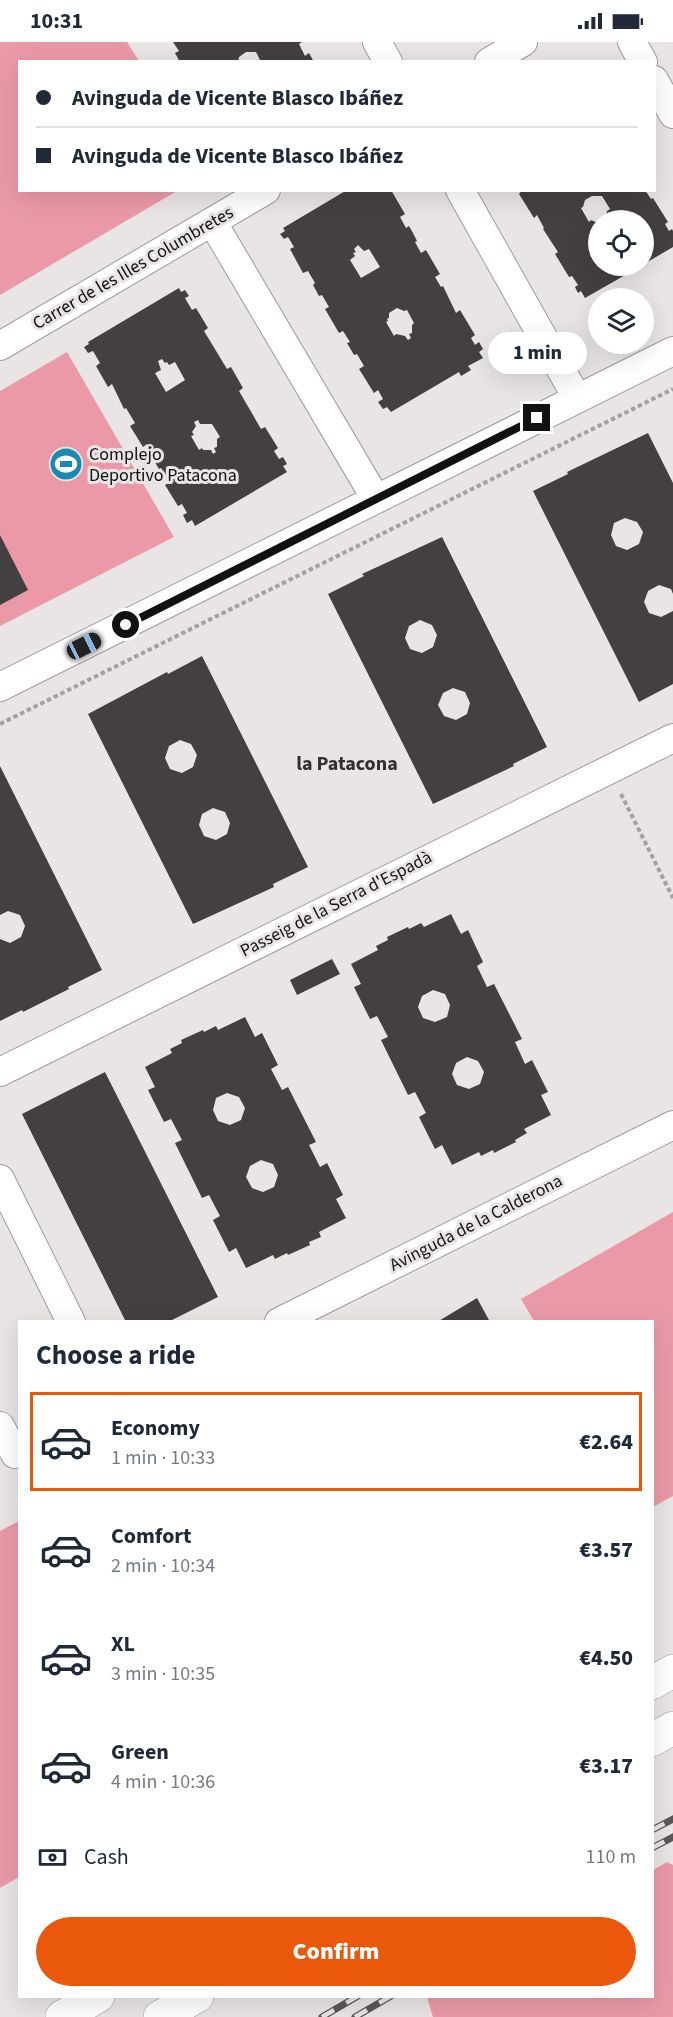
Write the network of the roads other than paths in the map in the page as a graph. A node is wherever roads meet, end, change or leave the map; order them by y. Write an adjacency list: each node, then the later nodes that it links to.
1 (377, 42): 4 (street)
2 (523, 42): 5 (street)
3 (632, 42): 6 (street)
4 (387, 60)
5 (492, 60)
6 (642, 60)
7 (656, 84): 8 (street)
8 (673, 114)
9 (264, 192): 11 (street, Carrer de les Illes Columbretes)
10 (461, 192): 14 (street)
11 (213, 223): 12 (street, Carrer de les Illes Columbretes); 15 (street)
12 (0, 346)
13 (673, 351): 14 (street)
14 (577, 398): 15 (street)
15 (376, 499): 16 (street)
16 (0, 687)
17 (673, 738): 18 (street, Passeig de la Serra d'Espadà)
18 (0, 1072)
19 (673, 1125): 22 (street, Avinguda de la Calderona)
20 (0, 1179): 21 (street)
21 (70, 1320)
22 (283, 1320)
23 (0, 1426): 24 (street)
24 (12, 1456)
25 (673, 1671): 26 (main road)
26 (654, 1682)
27 (673, 1728): 28 (main road)
28 (654, 1739)
29 (95, 1998): 31 (main road)
30 (193, 1998): 32 (main road)
31 (62, 2017)
32 (160, 2017)

